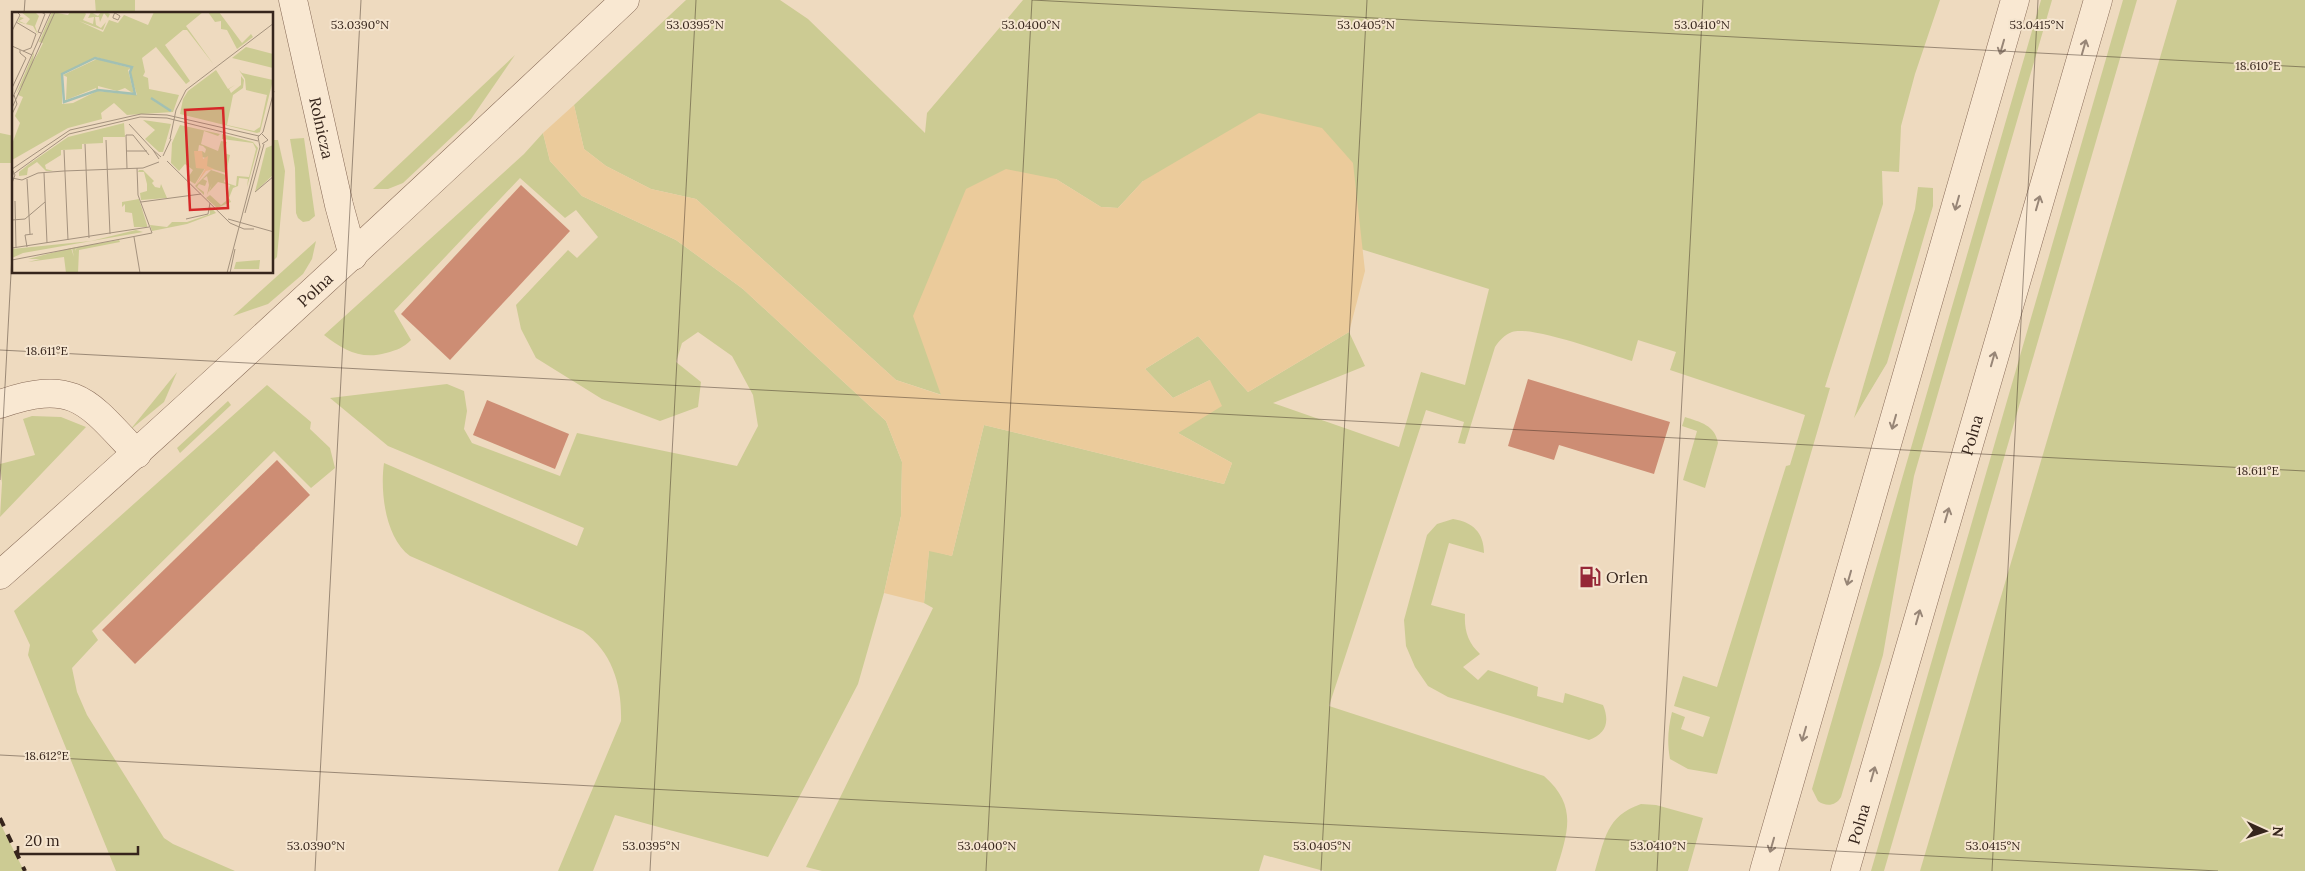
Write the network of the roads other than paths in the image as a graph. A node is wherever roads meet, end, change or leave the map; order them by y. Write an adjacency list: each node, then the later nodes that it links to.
1 (293, 0): 5 (street, Rolnicza)
2 (625, 0): 5 (street, Polna)
3 (2015, 0): 9 (street, one-way to 9)
4 (2098, 0): 10 (street, Polna, one-way to 4)
5 (353, 256): 7 (street, Polna)
6 (0, 404): 7 (street)
7 (137, 454): 8 (street, Polna)
8 (0, 575)
9 (1764, 871)
10 (1845, 871)

